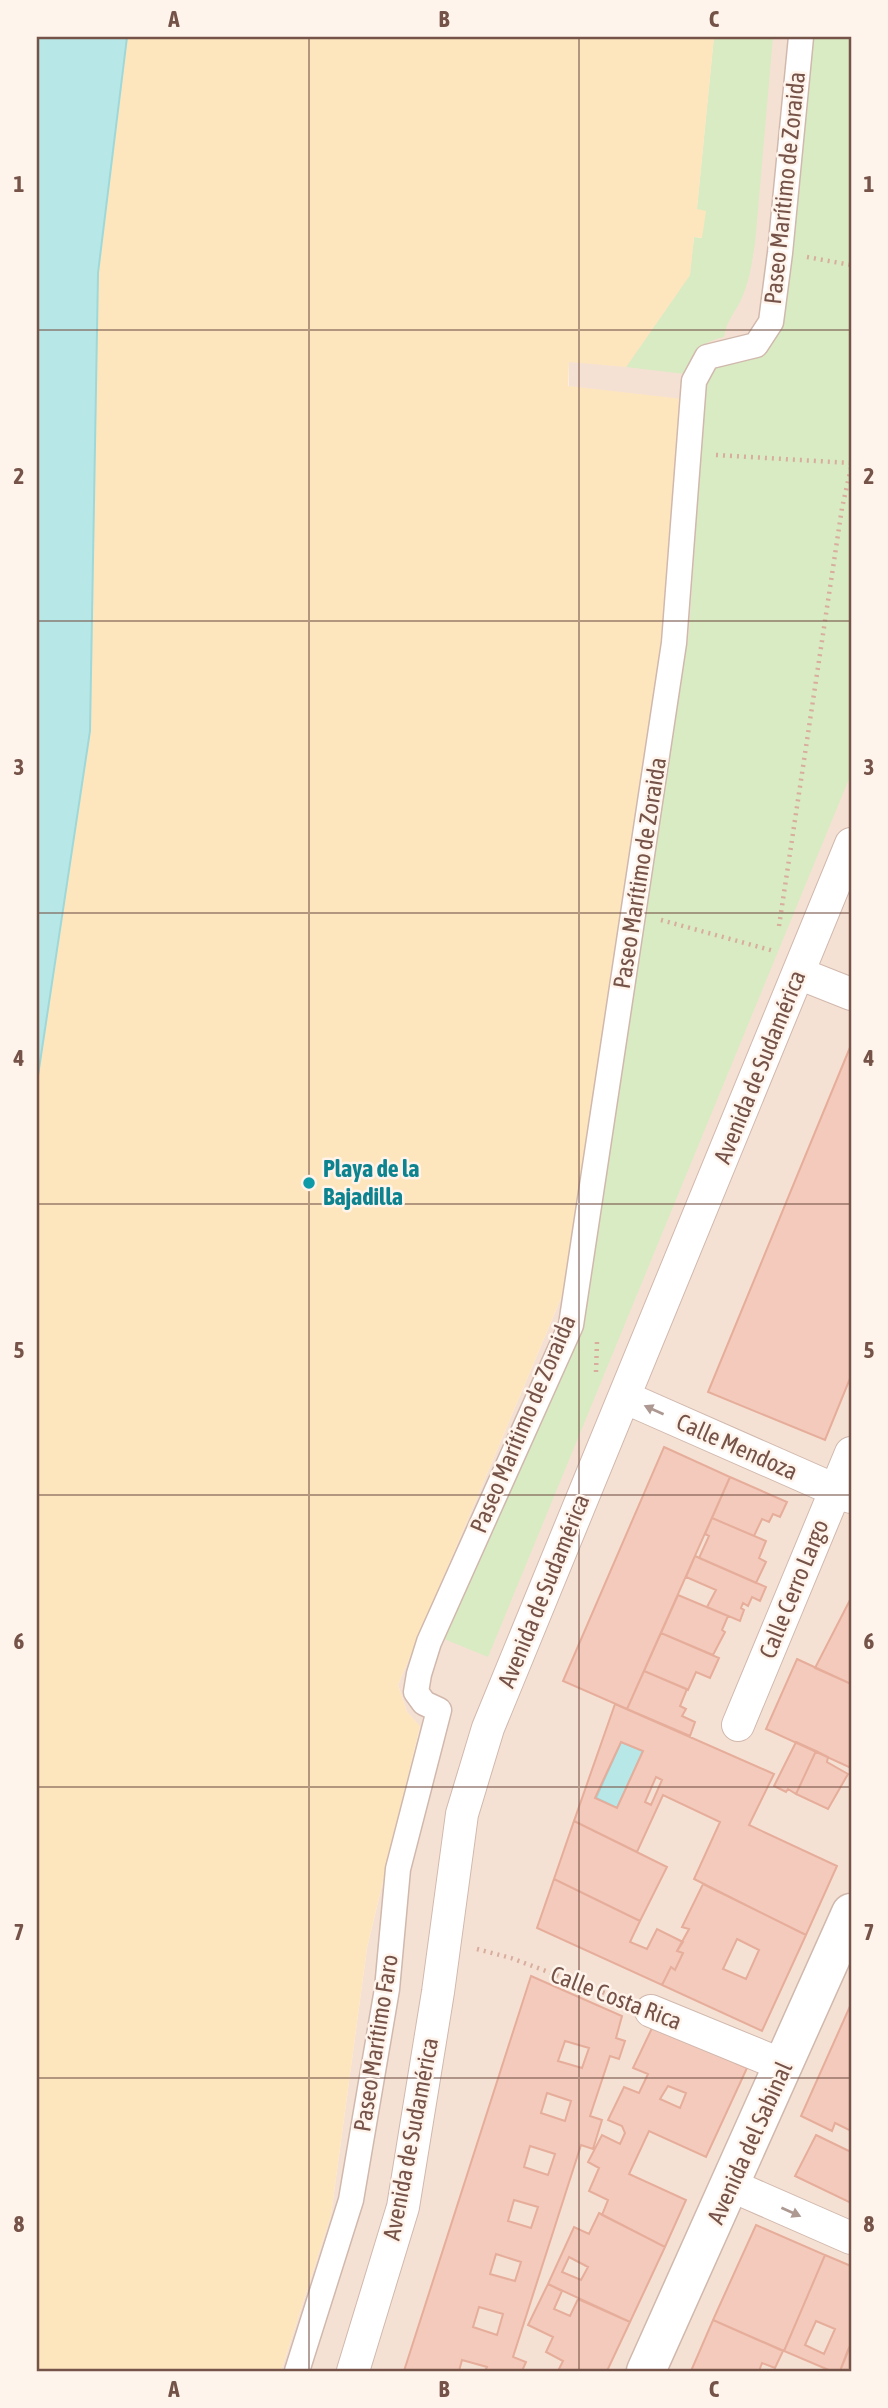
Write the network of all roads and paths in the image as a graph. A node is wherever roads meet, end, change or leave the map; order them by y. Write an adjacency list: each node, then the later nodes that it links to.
1 (801, 37): 2 (street, Paseo Marítimo de Zoraida)
2 (780, 253): 3 (path); 4 (street, Paseo Marítimo de Zoraida)
3 (851, 265)
4 (688, 455): 5 (path); 9 (street, Paseo Marítimo de Zoraida)
5 (851, 465): 6 (path)
6 (842, 508): 7 (path); 10 (path)
7 (851, 510)
8 (851, 844): 11 (street, Avenida de Sudamérica)
9 (634, 915): 10 (path); 16 (street, Paseo Marítimo de Zoraida)
10 (775, 951): 11 (path)
11 (786, 968): 12 (street); 13 (street, Avenida de Sudamérica)
12 (851, 994)
13 (624, 1397): 15 (street, Calle Mendoza, one-way to 13); 19 (street, Avenida de Sudamérica)
14 (851, 1453): 15 (street, Calle Cerro Largo)
15 (843, 1493): 17 (street, Calle Cerro Largo)
16 (439, 1710): 24 (street, Paseo Marítimo Faro)
17 (738, 1725)
18 (851, 1913): 21 (street, Avenida del Sabinal)
19 (445, 1940): 20 (path, Calle Costa Rica); 25 (street, Avenida de Sudamérica)
20 (651, 2011): 21 (street, Calle Costa Rica)
21 (785, 2066): 22 (street, Avenida del Sabinal)
22 (730, 2185): 23 (street, one-way to 23); 26 (street, Avenida del Sabinal)
23 (851, 2238)
24 (297, 2371)
25 (353, 2371)
26 (646, 2371)

